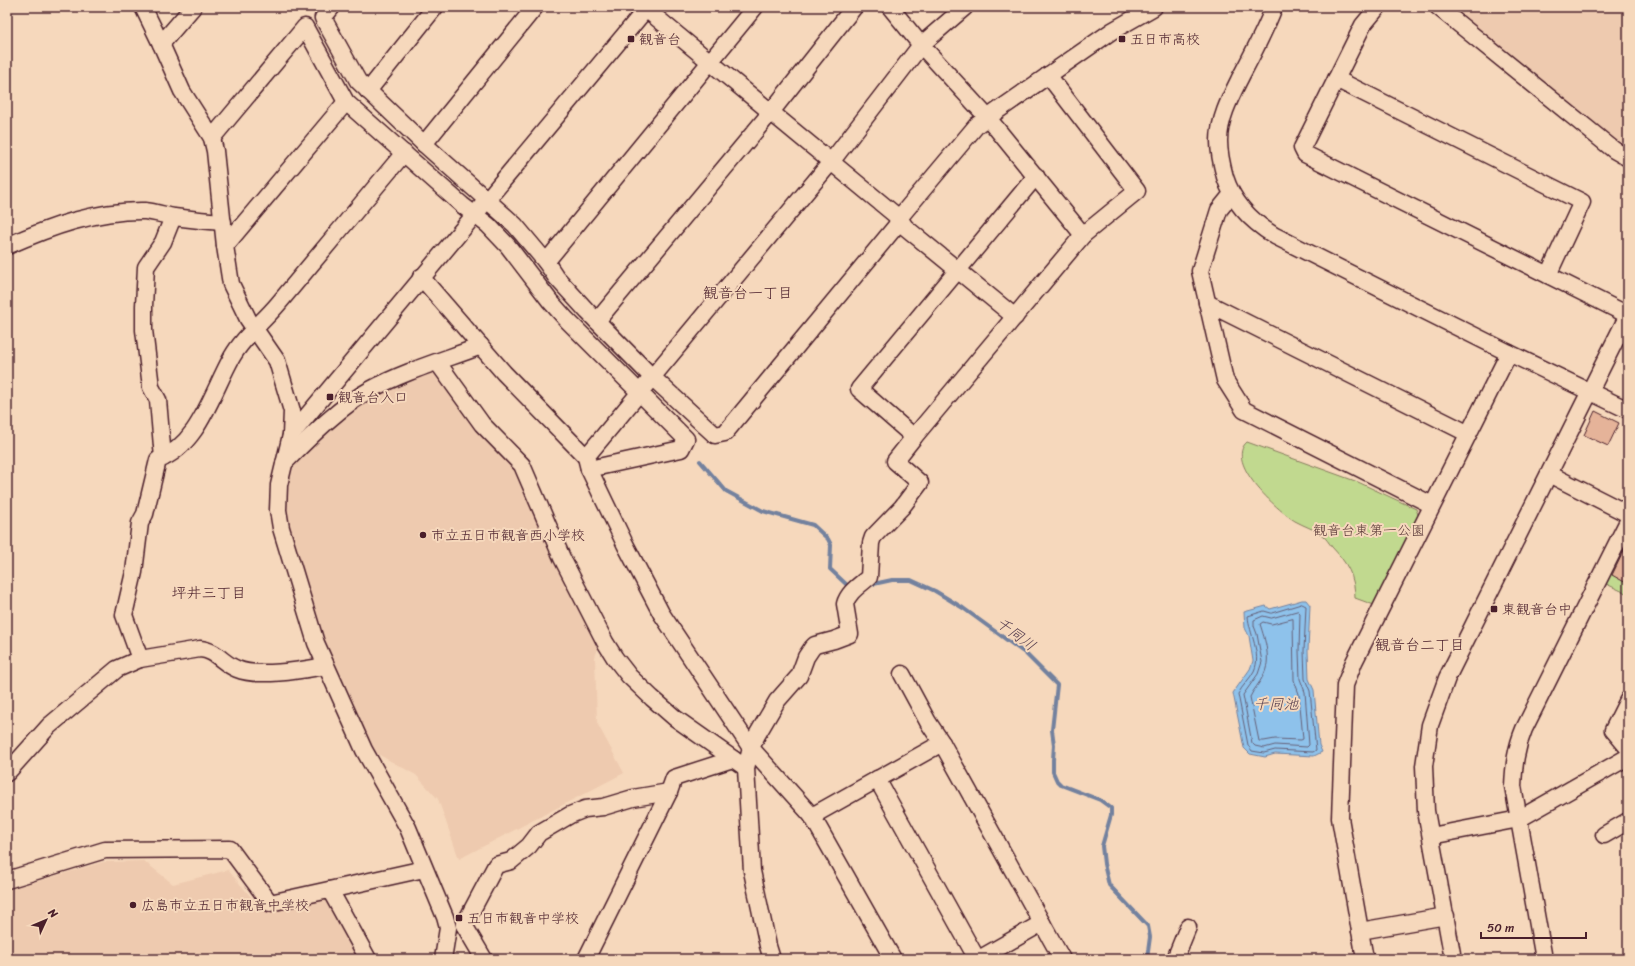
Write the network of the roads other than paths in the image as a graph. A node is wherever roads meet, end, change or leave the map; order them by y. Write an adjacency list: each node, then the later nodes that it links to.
1 (143, 7): 15 (street)
2 (193, 7): 15 (street)
3 (332, 7): 20 (street)
4 (435, 7): 20 (street)
5 (535, 7): 25 (street)
6 (755, 7): 17 (street)
7 (854, 7): 22 (street)
8 (890, 7): 16 (street)
9 (965, 7): 16 (street)
10 (1154, 7): 18 (street)
11 (1274, 7): 30 (street)
12 (1378, 7): 19 (street)
13 (1438, 7): 27 (street)
14 (646, 8): 17 (street); 31 (street)
15 (161, 44): 24 (street)
16 (921, 45): 23 (street); 28 (street)
17 (712, 61): 22 (street); 39 (street)
18 (1048, 76): 23 (street); 36 (street)
19 (1336, 79): 41 (street); 41 (street)
20 (368, 91): 25 (street)
21 (346, 102): 24 (street); 26 (street); 38 (street)
22 (771, 112): 28 (street); 46 (street)
23 (988, 118): 29 (street); 34 (street)
24 (212, 138): 35 (street)
25 (424, 144): 31 (street)
26 (404, 153): 32 (street); 47 (street)
27 (1628, 158)
28 (831, 162): 34 (street); 51 (street)
29 (1036, 176): 36 (street); 40 (street)
30 (1232, 194): 43 (street); 49 (street)
31 (487, 199): 32 (street); 39 (street)
32 (475, 214): 42 (street); 53 (street)
33 (172, 217): 35 (street); 37 (street); 58 (street)
34 (899, 218): 40 (street); 51 (street)
35 (223, 222): 38 (street)
36 (1083, 235): 45 (street)
37 (7, 246)
38 (225, 246): 47 (street)
39 (546, 262): 46 (street)
40 (958, 270): 45 (street); 57 (street)
41 (1548, 275): 44 (street)
42 (421, 277): 48 (street); 56 (street)
43 (1207, 303): 55 (street); 62 (street)
44 (1628, 315): 52 (street)
45 (1015, 317): 57 (street)
46 (597, 321): 51 (street)
47 (255, 329): 56 (street); 58 (street)
48 (481, 346): 50 (street); 59 (street)
49 (1509, 353): 52 (street); 55 (street)
50 (438, 363): 60 (street); 73 (street)
51 (652, 377): 53 (street)
52 (1590, 391): 54 (street); 61 (street)
53 (639, 392): 59 (street); 59 (street)
54 (1628, 410)
55 (1467, 433): 62 (street)
56 (291, 435): 60 (street)
57 (914, 437): 70 (street)
58 (162, 458): 65 (street)
59 (588, 463): 70 (street)
60 (283, 464): 66 (street)
61 (1549, 474): 63 (street); 81 (street)
62 (1432, 505): 90 (street)
63 (1628, 514)
64 (1628, 521): 78 (street)
65 (140, 659): 66 (street); 74 (street)
66 (325, 666): 82 (street)
67 (902, 674): 69 (street)
68 (1628, 700): 71 (street)
69 (942, 743): 75 (street); 88 (street)
70 (751, 748): 73 (street); 77 (street)
71 (1628, 748)
72 (1628, 756): 78 (street)
73 (739, 763): 76 (street); 95 (street)
74 (7, 773)
75 (877, 779): 77 (street); 97 (street)
76 (669, 792): 87 (street); 94 (street)
77 (812, 816): 96 (street)
78 (1519, 820): 81 (street); 102 (street)
79 (1628, 821): 80 (street)
80 (1604, 835)
81 (1431, 836): 85 (street)
82 (424, 869): 84 (street); 86 (street)
83 (7, 880): 84 (street)
84 (330, 890): 91 (street)
85 (1446, 916): 90 (street); 101 (street)
86 (447, 922): 87 (street); 92 (street)
87 (464, 924): 93 (street)
88 (1042, 924): 97 (street); 98 (street)
89 (1188, 927): 99 (street)
90 (1360, 931): 100 (street)
91 (368, 959)
92 (443, 959)
93 (484, 959)
94 (586, 959)
95 (772, 959)
96 (893, 959)
97 (978, 959)
98 (1062, 959)
99 (1176, 959)
100 (1365, 959)
101 (1453, 959)
102 (1544, 959)

